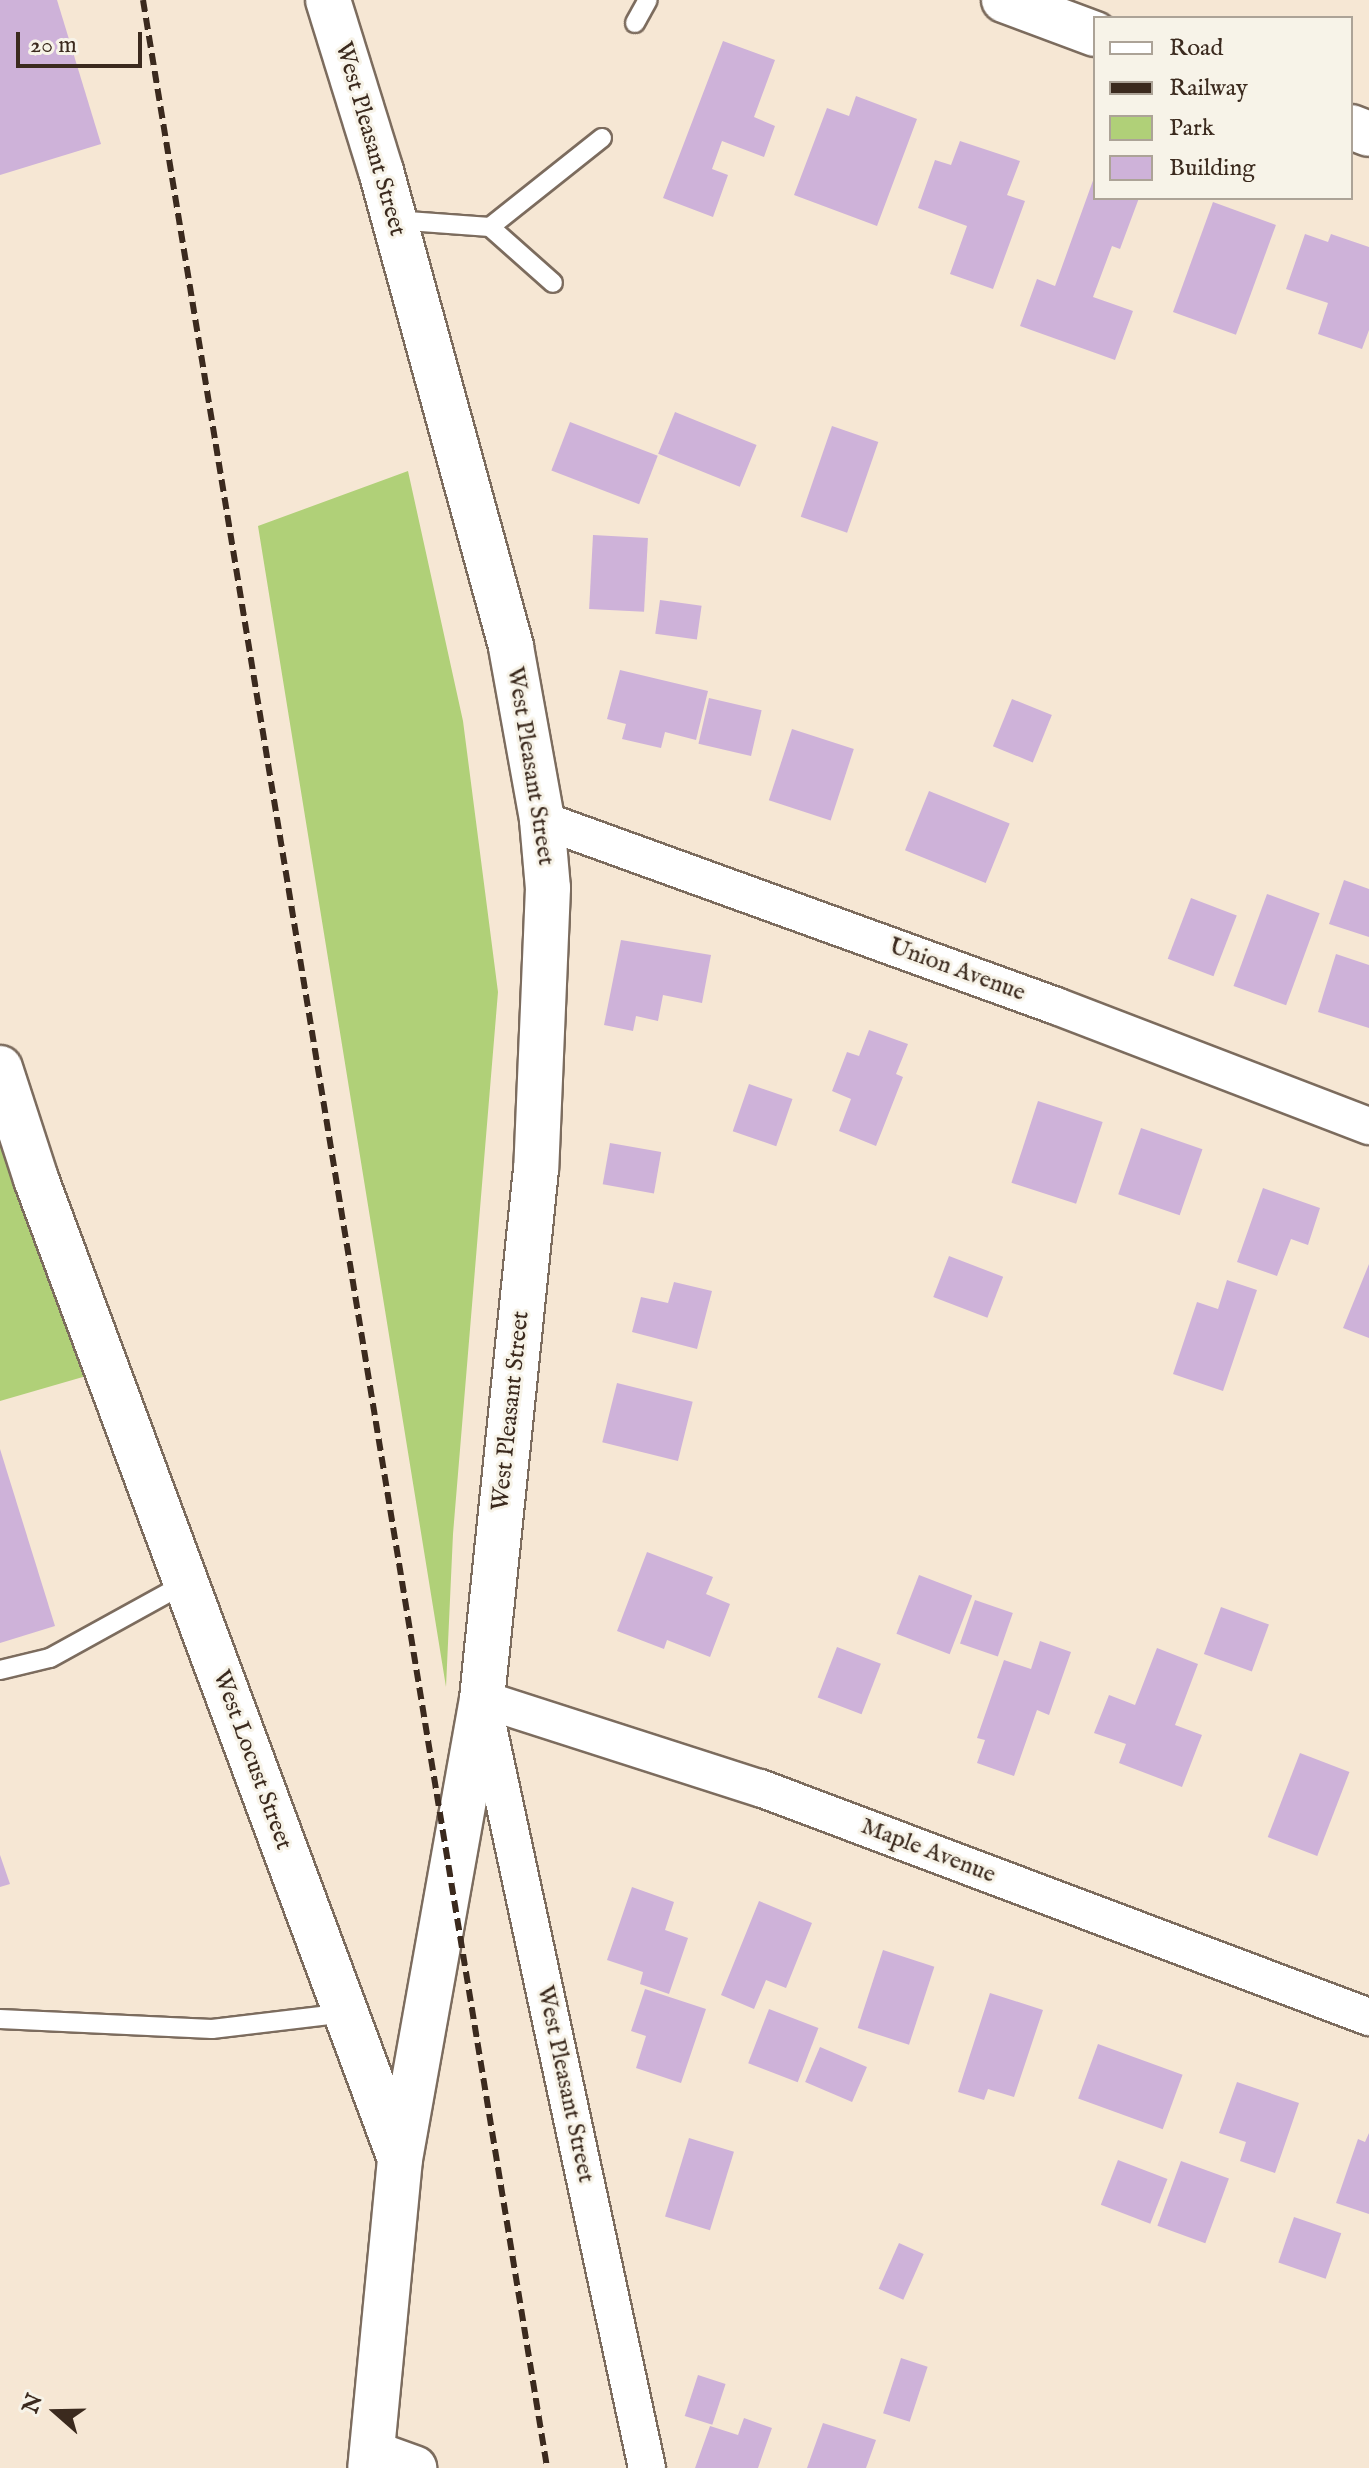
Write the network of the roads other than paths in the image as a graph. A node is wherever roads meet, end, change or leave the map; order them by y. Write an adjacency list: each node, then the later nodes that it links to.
1 (328, 0): 7 (street, West Pleasant Street)
2 (648, 0): 4 (lane)
3 (1029, 4): 5 (street)
4 (635, 23)
5 (1093, 33)
6 (602, 138): 8 (lane)
7 (394, 220): 8 (lane); 10 (street, West Pleasant Street)
8 (490, 227): 9 (lane)
9 (553, 283)
10 (542, 820): 12 (street, Union Avenue); 15 (street, West Pleasant Street)
11 (0, 1068): 13 (street, West Locust Street)
12 (1369, 1126)
13 (186, 1583): 14 (lane); 16 (street, West Locust Street)
14 (0, 1670)
15 (482, 1699): 17 (street, Maple Avenue); 19 (street, West Pleasant Street); 22 (street, West Pleasant Street)
16 (346, 2013): 18 (lane); 19 (street, West Locust Street)
17 (1369, 2017)
18 (0, 2019)
19 (400, 2159): 20 (street, West Locust Street)
20 (371, 2460): 21 (street)
21 (414, 2468)
22 (647, 2468)

